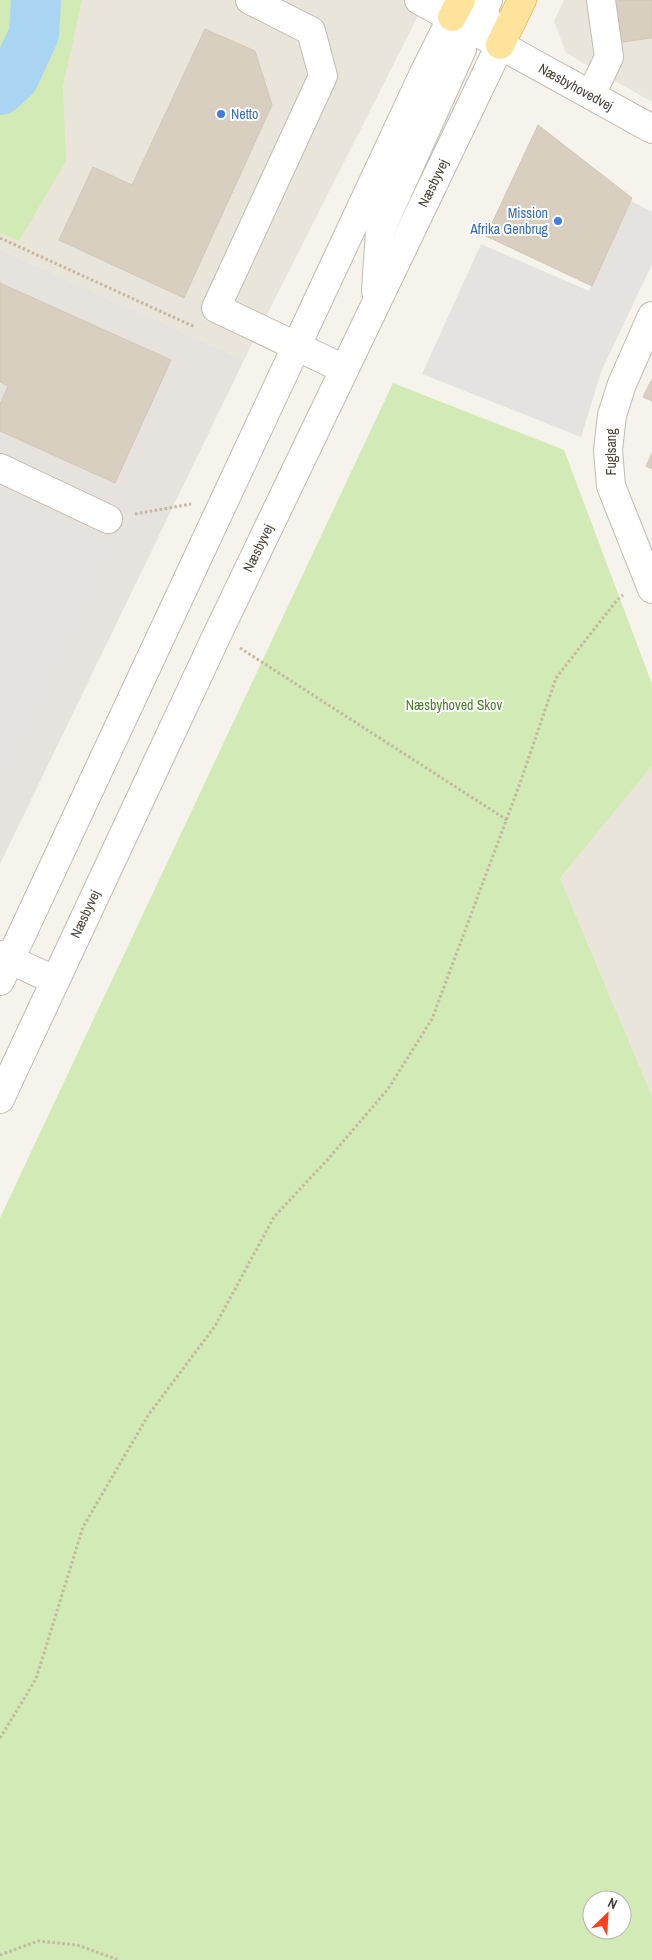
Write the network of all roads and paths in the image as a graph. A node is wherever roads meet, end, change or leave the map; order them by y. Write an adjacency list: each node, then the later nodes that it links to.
1 (250, 0): 14 (street)
2 (419, 0): 6 (street, Næsbyhovedvej)
3 (488, 0): 7 (street)
4 (522, 0): 7 (main road, Næsbyvej)
5 (602, 0): 8 (street)
6 (456, 9): 7 (street, Næsbyhovedvej); 12 (street); 14 (street)
7 (500, 45): 8 (street, Næsbyhovedvej); 12 (street, Næsbyvej)
8 (591, 95): 9 (street, Næsbyhovedvej)
9 (652, 129)
10 (0, 238): 11 (path)
11 (104, 285)
12 (376, 303): 15 (street, Næsbyvej)
13 (652, 316): 19 (street, Fuglsang)
14 (297, 347): 15 (street); 17 (street)
15 (344, 369): 20 (street, Næsbyvej)
16 (0, 468): 18 (street)
17 (227, 498): 18 (path); 22 (street)
18 (108, 519)
19 (648, 572): 21 (path)
20 (216, 637): 21 (path); 23 (street, Næsbyvej)
21 (507, 820): 25 (path)
22 (3, 965): 23 (street)
23 (54, 980): 24 (street, Næsbyvej)
24 (0, 1099)
25 (0, 1738)
26 (0, 1955): 27 (path)
27 (119, 1960)

